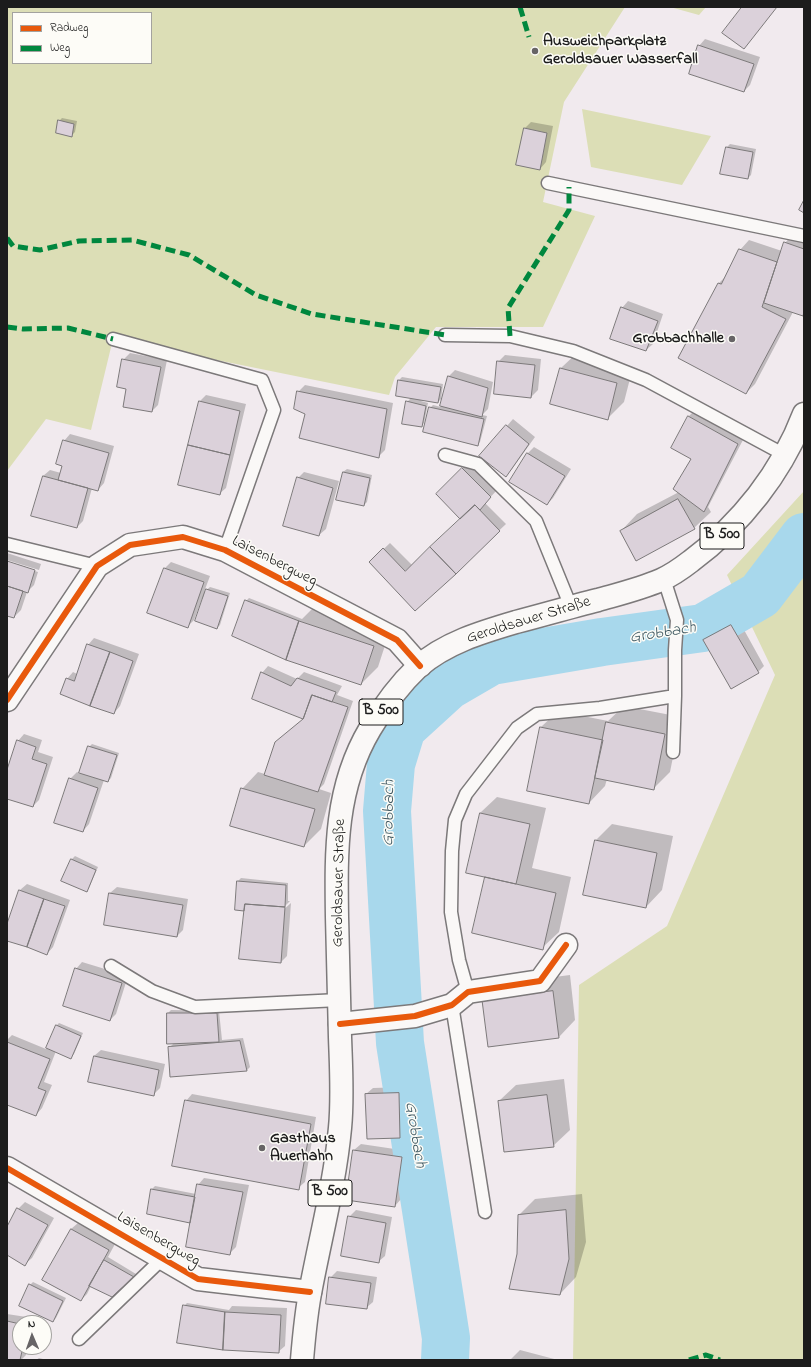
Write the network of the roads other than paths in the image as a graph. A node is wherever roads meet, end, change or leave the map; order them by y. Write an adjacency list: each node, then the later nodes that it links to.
1 (548, 183): 2 (lane)
2 (804, 236)
3 (445, 335): 7 (lane)
4 (113, 339): 9 (lane, Laisenbergweg)
5 (804, 414): 7 (main road, Geroldsauer Straße / B 500)
6 (445, 455): 12 (lane)
7 (785, 455): 11 (main road, Geroldsauer Straße / B 500)
8 (7, 544): 10 (lane)
9 (225, 550): 10 (main road, Laisenbergweg); 13 (main road, Laisenbergweg)
10 (97, 566): 15 (main road, Laisenbergweg)
11 (664, 579): 12 (main road, Geroldsauer Straße / B 500); 14 (lane)
12 (571, 607): 13 (main road, Geroldsauer Straße / B 500)
13 (420, 666): 20 (main road, Geroldsauer Straße / B 500)
14 (675, 696): 16 (lane); 19 (lane)
15 (7, 700)
16 (673, 752)
17 (566, 945): 19 (main road)
18 (111, 966): 20 (lane)
19 (468, 992): 21 (main road)
20 (339, 1000): 22 (main road, Geroldsauer Straße / B 500)
21 (452, 1005): 22 (main road); 24 (lane)
22 (340, 1024): 26 (main road, Geroldsauer Straße / B 500)
23 (7, 1168): 25 (main road, Laisenbergweg)
24 (485, 1212)
25 (163, 1258): 26 (main road, Laisenbergweg); 27 (lane)
26 (310, 1292): 28 (main road, Geroldsauer Straße / B 500)
27 (79, 1339)
28 (302, 1360)

